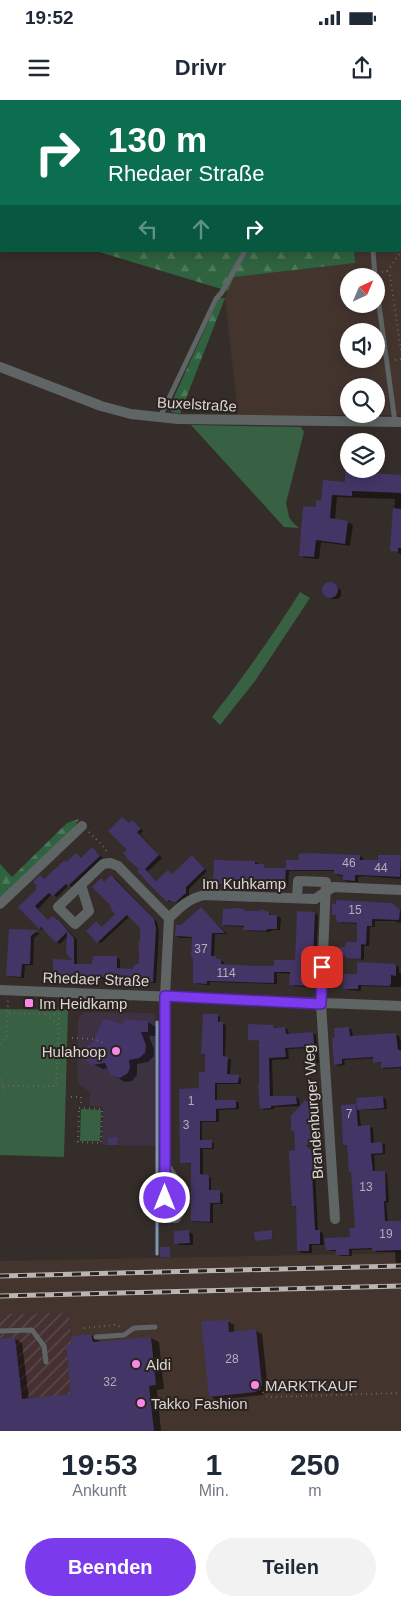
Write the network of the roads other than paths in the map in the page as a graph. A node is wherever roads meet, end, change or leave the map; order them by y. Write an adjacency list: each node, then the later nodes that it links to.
1 (244, 252): 6 (lane)
2 (372, 252): 3 (lane)
3 (374, 268)
4 (381, 313): 7 (lane)
5 (0, 368): 6 (street, Buxelstraße)
6 (160, 417): 7 (street, Buxelstraße)
7 (398, 422)
8 (82, 826): 13 (street)
9 (81, 885): 14 (street)
10 (401, 890): 11 (street, Im Kuhkamp)
11 (325, 893): 12 (street, Im Kuhkamp); 12 (street, Im Kuhkamp); 17 (street)
12 (297, 898): 14 (street, Im Kuhkamp)
13 (0, 904)
14 (169, 918): 16 (street)
15 (4, 990): 16 (street, Rhedaer Straße)
16 (165, 996): 17 (street, Rhedaer Straße); 19 (street)
17 (321, 1004): 18 (street, Rhedaer Straße); 20 (street, Brandenburger Weg)
18 (401, 1006)
19 (165, 1165)
20 (335, 1219)
21 (155, 1327): 23 (lane)
22 (0, 1331): 24 (lane)
23 (96, 1337)
24 (46, 1362)

